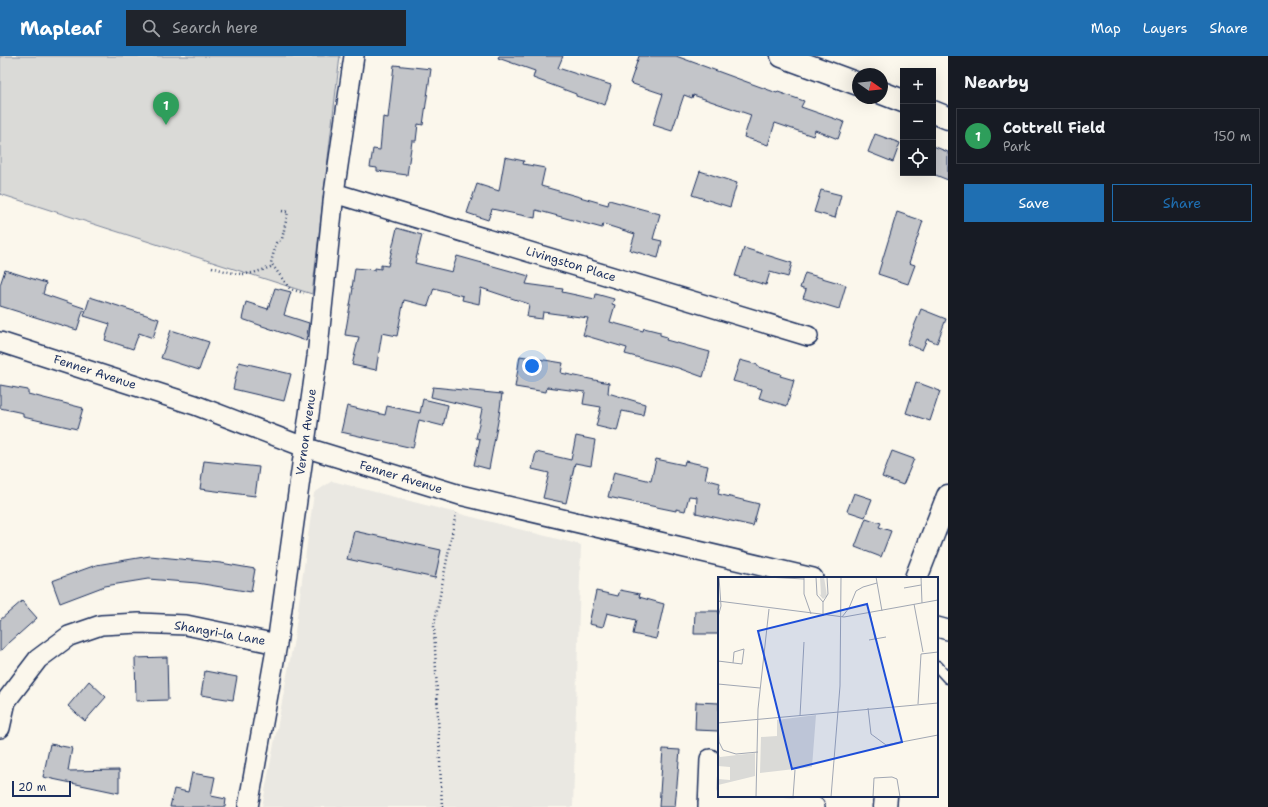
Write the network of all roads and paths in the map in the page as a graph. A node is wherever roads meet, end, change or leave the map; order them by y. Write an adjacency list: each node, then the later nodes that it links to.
1 (354, 56): 8 (street, Vernon Avenue)
2 (782, 56): 3 (street)
3 (852, 82)
4 (888, 95): 5 (street)
5 (900, 100)
6 (936, 113): 7 (street)
7 (948, 118)
8 (334, 193): 13 (street, Livingston Place); 15 (street, Vernon Avenue)
9 (282, 211): 10 (path)
10 (273, 266): 11 (path); 12 (path)
11 (212, 267)
12 (305, 293)
13 (808, 336)
14 (0, 342): 15 (street, Fenner Avenue)
15 (304, 447): 16 (street, Fenner Avenue); 22 (street, Vernon Avenue)
16 (460, 495): 18 (street, Fenner Avenue); 29 (path)
17 (947, 502): 19 (street)
18 (809, 577)
19 (916, 577)
20 (938, 627): 21 (street)
21 (948, 630)
22 (277, 644): 25 (street, Shangri-la Lane); 28 (street, Vernon Avenue)
23 (938, 667): 24 (lane)
24 (948, 678)
25 (0, 728)
26 (710, 759): 27 (street)
27 (708, 804): 30 (street)
28 (248, 807)
29 (442, 807)
30 (815, 807)

